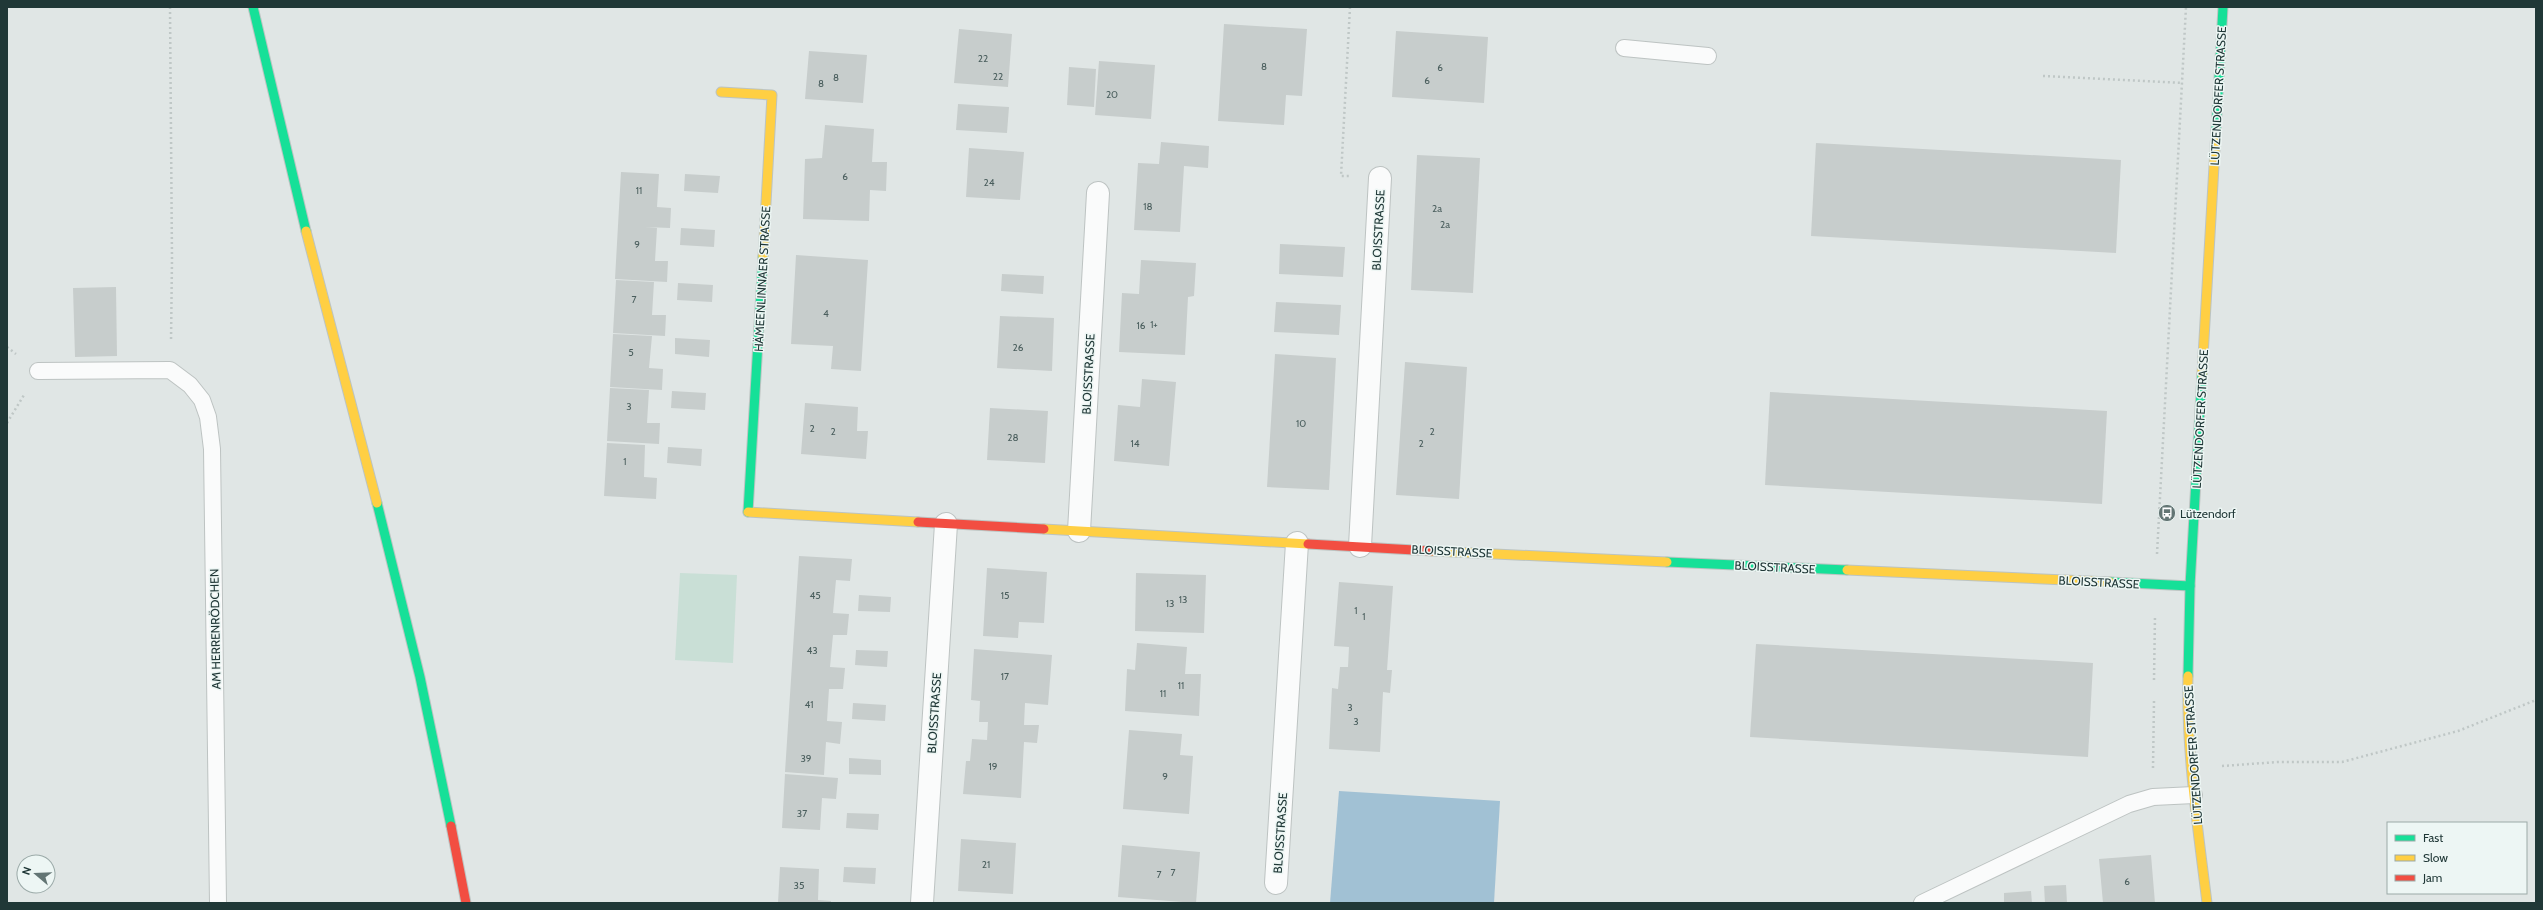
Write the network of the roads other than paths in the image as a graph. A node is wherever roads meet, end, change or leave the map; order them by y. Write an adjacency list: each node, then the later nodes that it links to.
1 (253, 7): 18 (street)
2 (2223, 7): 14 (street, LÜTZENDORFER STRASSE)
3 (1624, 48): 4 (lane)
4 (1708, 56)
5 (721, 92): 9 (street, HÄMEENLINNAER STRASSE)
6 (1380, 178): 13 (street, BLOISSTRASSE)
7 (1098, 193): 11 (street, BLOISSTRASSE)
8 (38, 371): 17 (lane, AM HERRENRÖDCHEN)
9 (748, 513): 10 (street, BLOISSTRASSE)
10 (946, 524): 11 (street, BLOISSTRASSE); 19 (street, BLOISSTRASSE)
11 (1079, 531): 12 (street, BLOISSTRASSE)
12 (1297, 543): 13 (street, BLOISSTRASSE); 16 (street, BLOISSTRASSE)
13 (1360, 546): 14 (street, BLOISSTRASSE)
14 (2190, 586): 15 (street, LÜTZENDORFER STRASSE)
15 (2194, 795): 20 (lane); 21 (street, LÜTZENDORFER STRASSE)
16 (1276, 883)
17 (218, 903)
18 (466, 903)
19 (922, 903)
20 (1922, 903)
21 (2207, 903)

